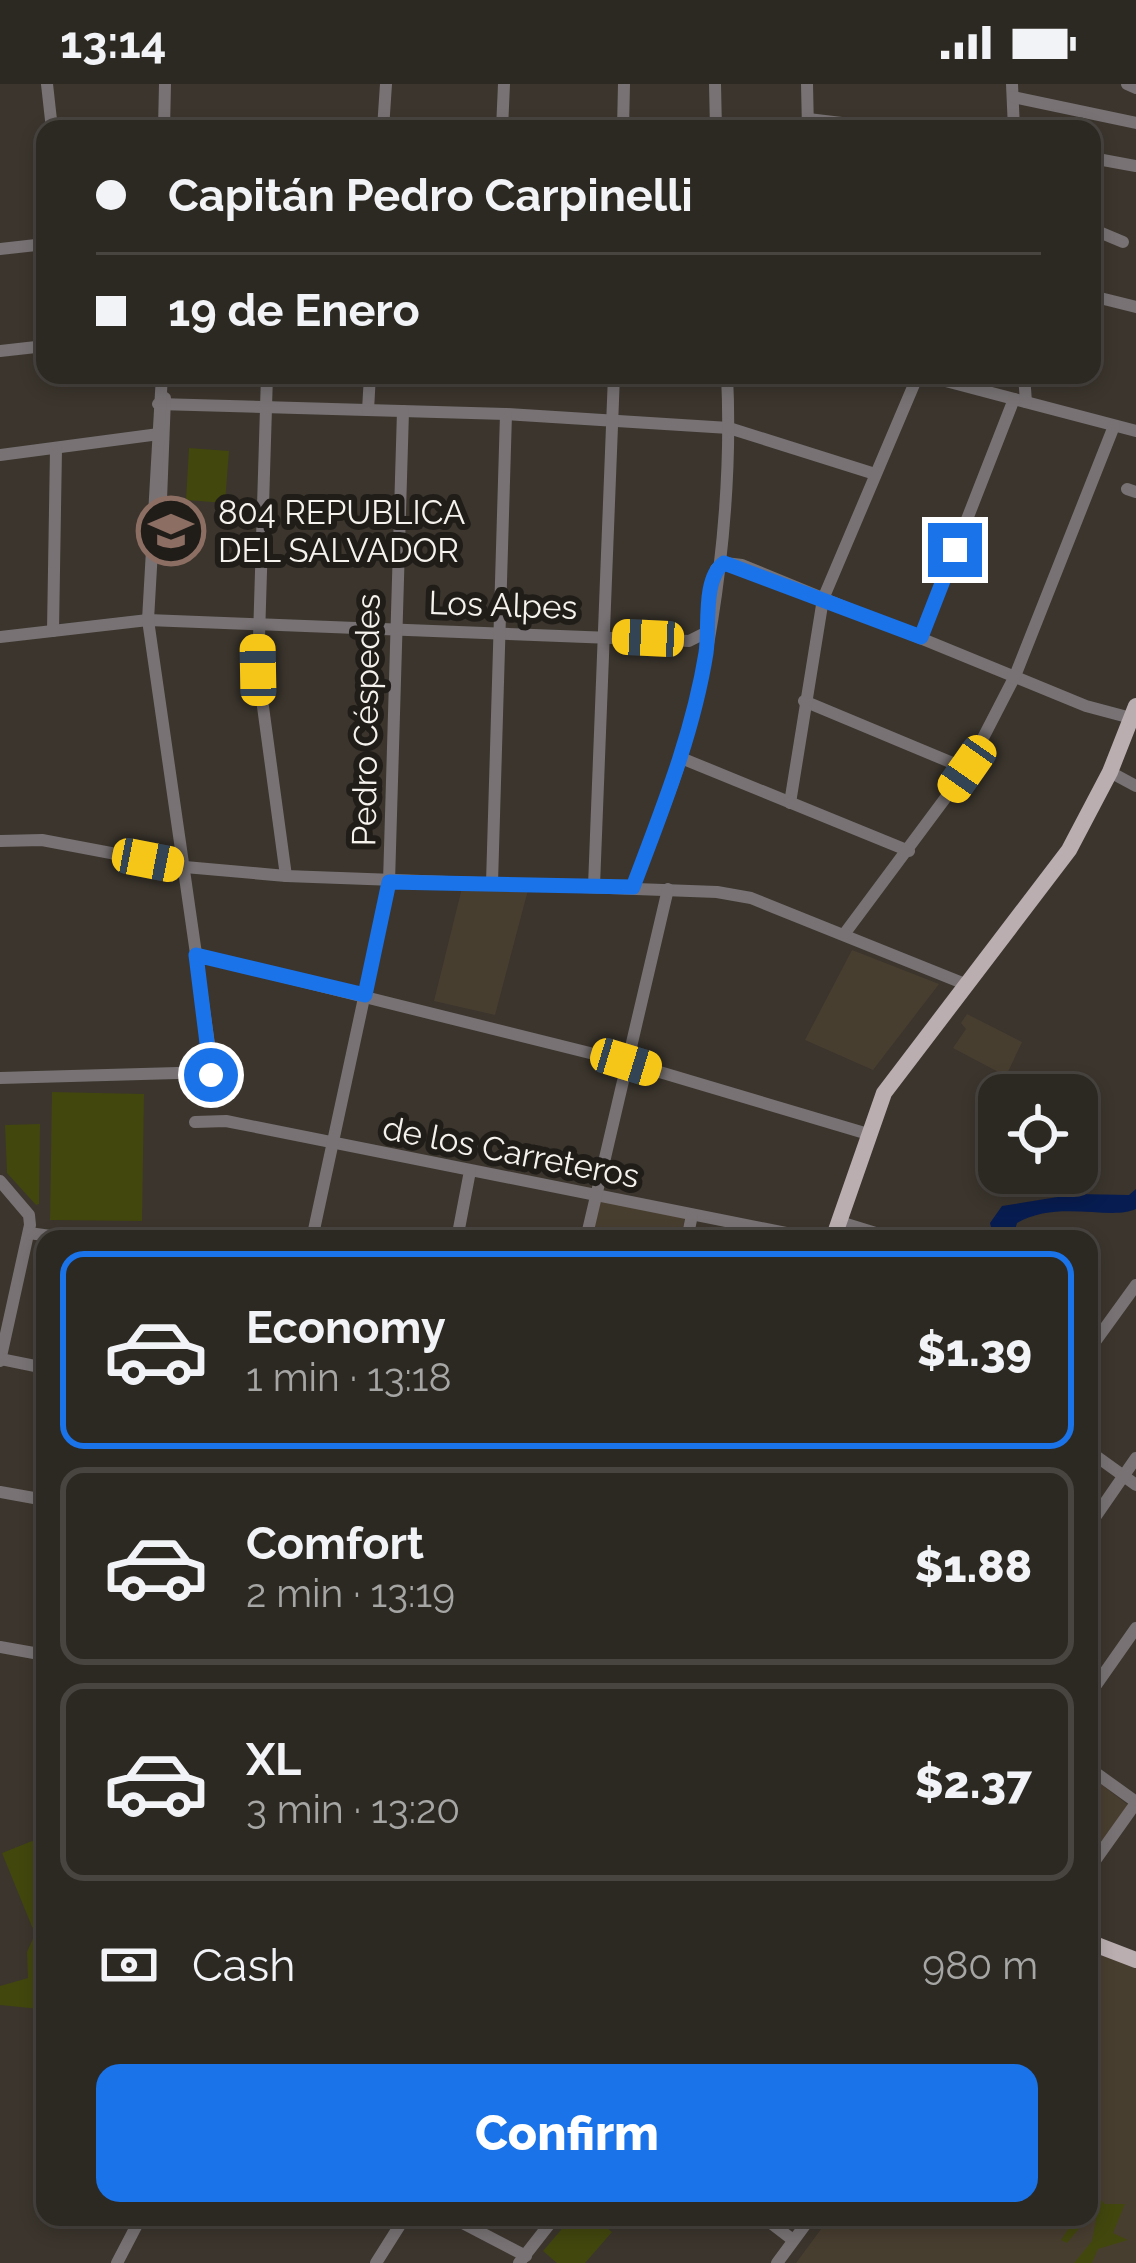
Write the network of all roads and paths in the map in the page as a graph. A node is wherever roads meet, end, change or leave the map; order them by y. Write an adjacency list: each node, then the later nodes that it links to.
1 (47, 84): 11 (street)
2 (165, 84): 12 (street)
3 (386, 84): 13 (street)
4 (504, 84): 14 (street)
5 (624, 84): 15 (street)
6 (715, 84): 16 (street)
7 (808, 84): 17 (street)
8 (1127, 84): 9 (street)
9 (1136, 88)
10 (1012, 90): 18 (street); 19 (street)
11 (51, 120)
12 (164, 120)
13 (384, 120)
14 (502, 120)
15 (623, 120)
16 (716, 120)
17 (808, 120)
18 (1014, 120)
19 (1136, 123)
20 (1101, 159): 21 (street)
21 (1136, 166)
22 (1101, 233): 23 (street)
23 (1123, 242)
24 (36, 245): 25 (street)
25 (0, 249)
26 (1101, 298): 27 (street)
27 (1136, 307)
28 (36, 347): 29 (street)
29 (0, 351)
30 (162, 384): 38 (street)
31 (267, 384): 40 (street)
32 (369, 384): 41 (street)
33 (614, 384): 44 (street)
34 (727, 384): 46 (street)
35 (916, 384): 51 (street)
36 (956, 384): 39 (street)
37 (1023, 384): 39 (street)
38 (162, 400): 40 (street); 48 (street)
39 (1020, 400): 45 (street); 62 (street)
40 (267, 408): 41 (street); 55 (street)
41 (368, 410): 42 (street)
42 (403, 411): 43 (street); 56 (street, Pedro Céspedes)
43 (506, 414): 44 (street); 58 (street)
44 (613, 419): 46 (street); 60 (street)
45 (1114, 426): 47 (street); 63 (street)
46 (729, 428): 51 (street); 52 (street)
47 (1136, 431)
48 (161, 434): 49 (street); 54 (street)
49 (56, 448): 50 (street); 57 (street)
50 (0, 455)
51 (874, 475): 53 (street)
52 (716, 569): 53 (street); 59 (street)
53 (824, 598): 62 (street); 64 (street)
54 (152, 623): 55 (street, Los Alpes); 57 (street, Los Alpes); 73 (street)
55 (257, 625): 56 (street, Los Alpes); 74 (street)
56 (395, 629): 58 (street, Los Alpes); 75 (street, Pedro Céspedes)
57 (53, 631): 61 (street, Los Alpes)
58 (499, 631): 60 (street, Los Alpes); 76 (street)
59 (707, 632): 60 (street, Los Alpes); 66 (street)
60 (608, 636): 77 (street)
61 (0, 637)
62 (921, 637): 63 (street)
63 (1015, 676): 65 (street); 67 (street)
64 (804, 701): 67 (street); 70 (street)
65 (1134, 712): 68 (main road)
66 (681, 758): 70 (street); 78 (street)
67 (967, 769): 72 (street)
68 (1110, 772): 69 (street); 82 (main road)
69 (1136, 785)
70 (790, 803): 72 (street)
71 (0, 841): 73 (street)
72 (910, 851): 80 (street)
73 (185, 867): 74 (street); 81 (street)
74 (286, 876): 75 (street)
75 (389, 882): 76 (street); 83 (street, Pedro Céspedes)
76 (492, 884): 77 (street)
77 (594, 886): 78 (street)
78 (633, 887): 79 (street)
79 (668, 890): 80 (street); 84 (street)
80 (845, 933): 82 (street)
81 (196, 955): 83 (street); 85 (street)
82 (965, 984): 87 (main road)
83 (365, 995): 84 (street); 88 (street, Pedro Céspedes)
84 (626, 1062): 87 (street); 91 (street)
85 (0, 1078)
86 (195, 1122): 88 (street, de los Carreteros)
87 (868, 1134): 98 (main road)
88 (332, 1144): 89 (street, de los Carreteros); 93 (street, Pedro Céspedes)
89 (470, 1172): 91 (street, de los Carreteros); 94 (street)
90 (0, 1181): 99 (street)
91 (594, 1195): 92 (street, de los Carreteros); 95 (street)
92 (692, 1214): 96 (street); 97 (street, de los Carreteros)
93 (314, 1230)
94 (459, 1230)
95 (588, 1230)
96 (689, 1230)
97 (771, 1230)
98 (837, 1230)
99 (29, 1233): 100 (street); 103 (street)
100 (36, 1234)
101 (1136, 1286): 102 (street)
102 (1098, 1338)
103 (0, 1360): 104 (street)
104 (36, 1366)
105 (1098, 1457): 107 (street)
106 (1136, 1458): 107 (street)
107 (1123, 1475): 108 (street); 111 (street)
108 (1136, 1485)
109 (0, 1492): 110 (street)
110 (36, 1498)
111 (1098, 1512)
112 (1136, 1628): 115 (street)
113 (0, 1647): 114 (street)
114 (36, 1653)
115 (1098, 1682)
116 (1098, 1775): 117 (street)
117 (1136, 1802): 118 (street)
118 (1098, 1856)
119 (1098, 1935): 121 (main road)
120 (1098, 1945): 122 (main road)
121 (1136, 1950)
122 (1136, 1960)
123 (136, 2226): 131 (street)
124 (399, 2226): 132 (street)
125 (466, 2226): 130 (street)
126 (548, 2226): 130 (street)
127 (775, 2226): 129 (street)
128 (804, 2226): 129 (street)
129 (794, 2240): 133 (street)
130 (523, 2259)
131 (117, 2263)
132 (376, 2263)
133 (777, 2263)

